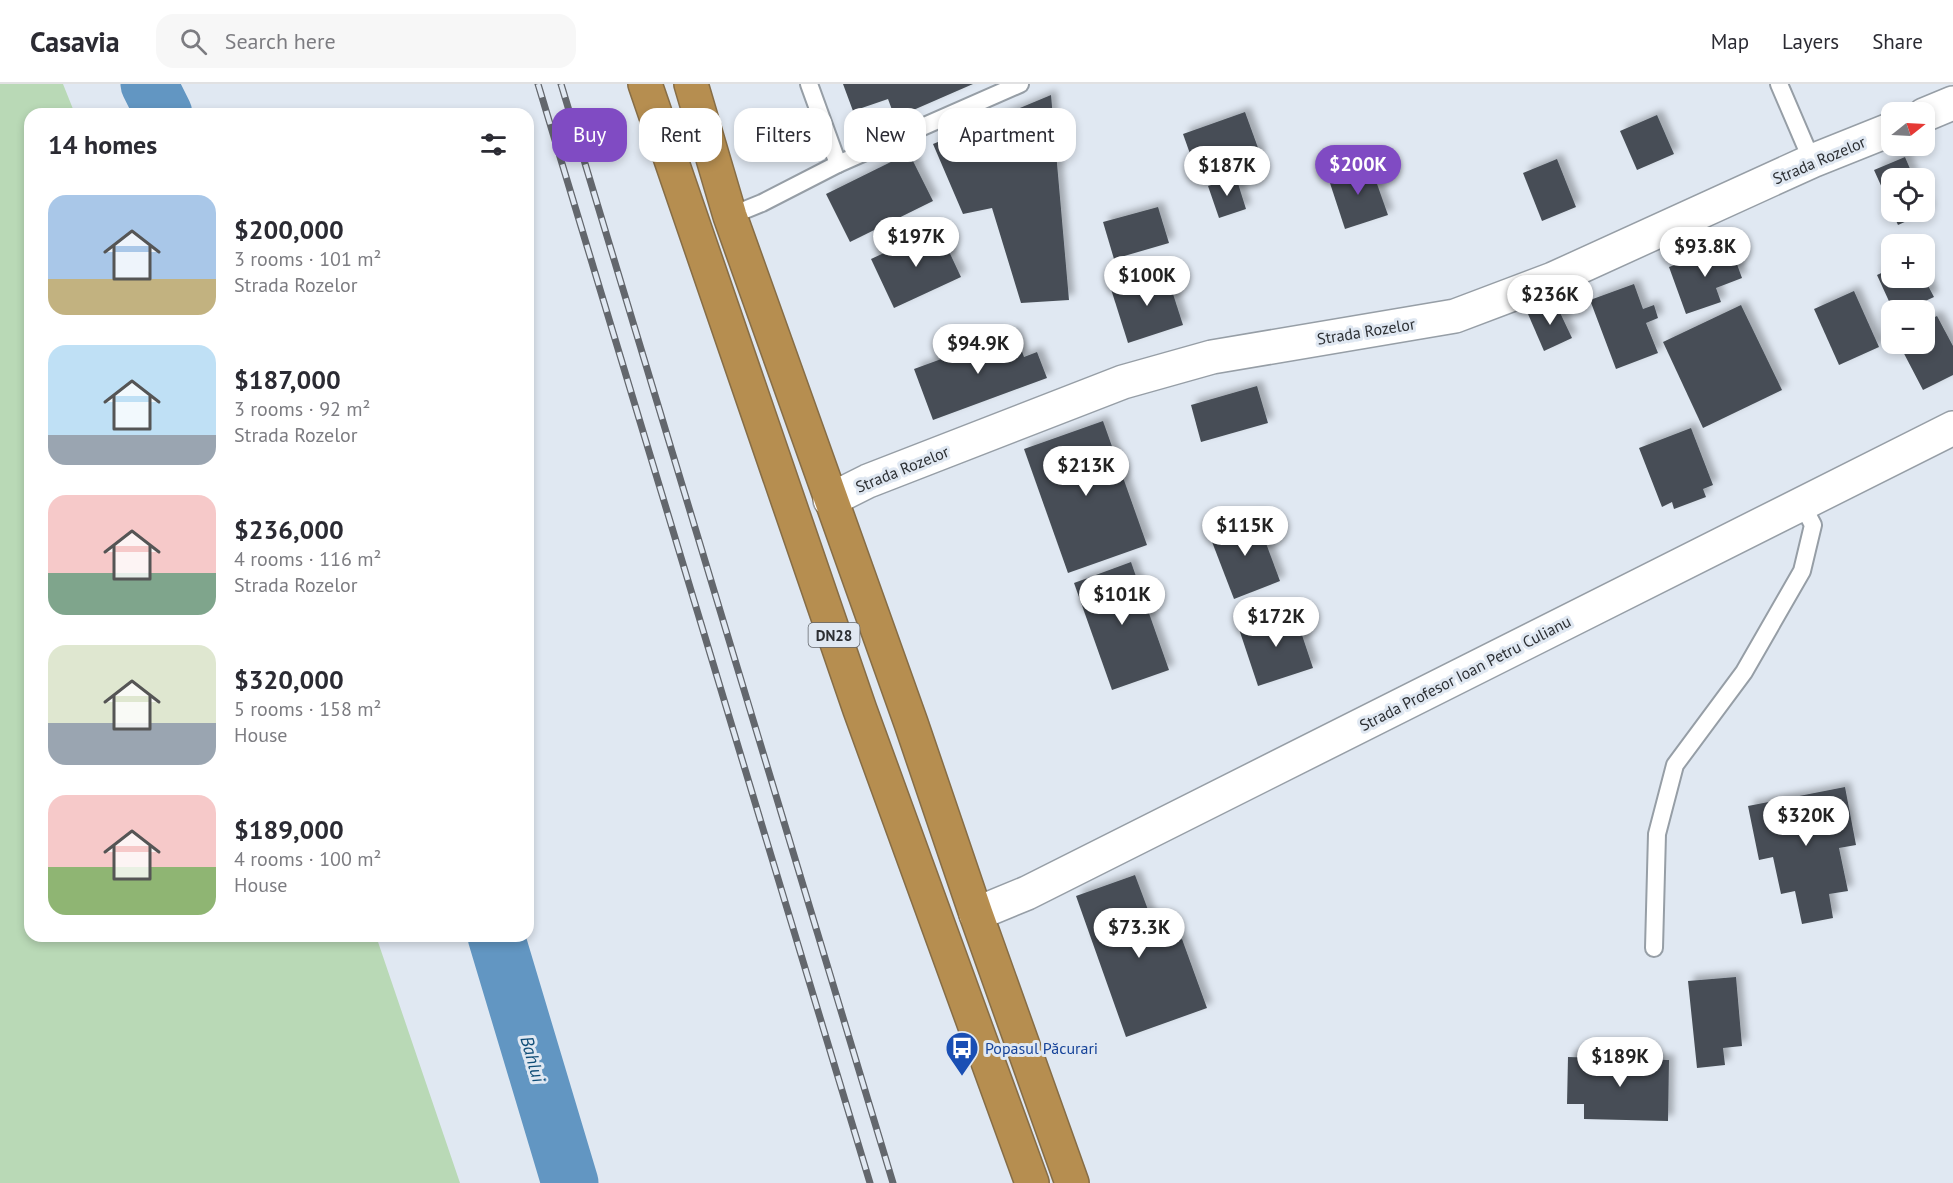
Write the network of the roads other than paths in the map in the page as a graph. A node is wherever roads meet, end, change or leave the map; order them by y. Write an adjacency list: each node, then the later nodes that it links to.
1 (645, 84): 17 (highway, DN28)
2 (691, 84): 11 (highway, DN28)
3 (809, 84): 10 (lane)
4 (1020, 84): 10 (lane)
5 (1779, 84): 9 (lane)
6 (1953, 104): 7 (street)
7 (1935, 111)
8 (1881, 133): 9 (street, Strada Rozelor)
9 (1812, 161): 13 (street, Strada Rozelor)
10 (838, 164): 11 (lane)
11 (730, 216): 13 (highway, DN28)
12 (1953, 428): 14 (street, Strada Profesor Ioan Petru Culianu)
13 (830, 500): 15 (highway, DN28)
14 (1802, 504): 15 (street, Strada Profesor Ioan Petru Culianu); 16 (lane)
15 (976, 914): 18 (highway, DN28)
16 (1654, 948)
17 (1032, 1183)
18 (1072, 1183)

